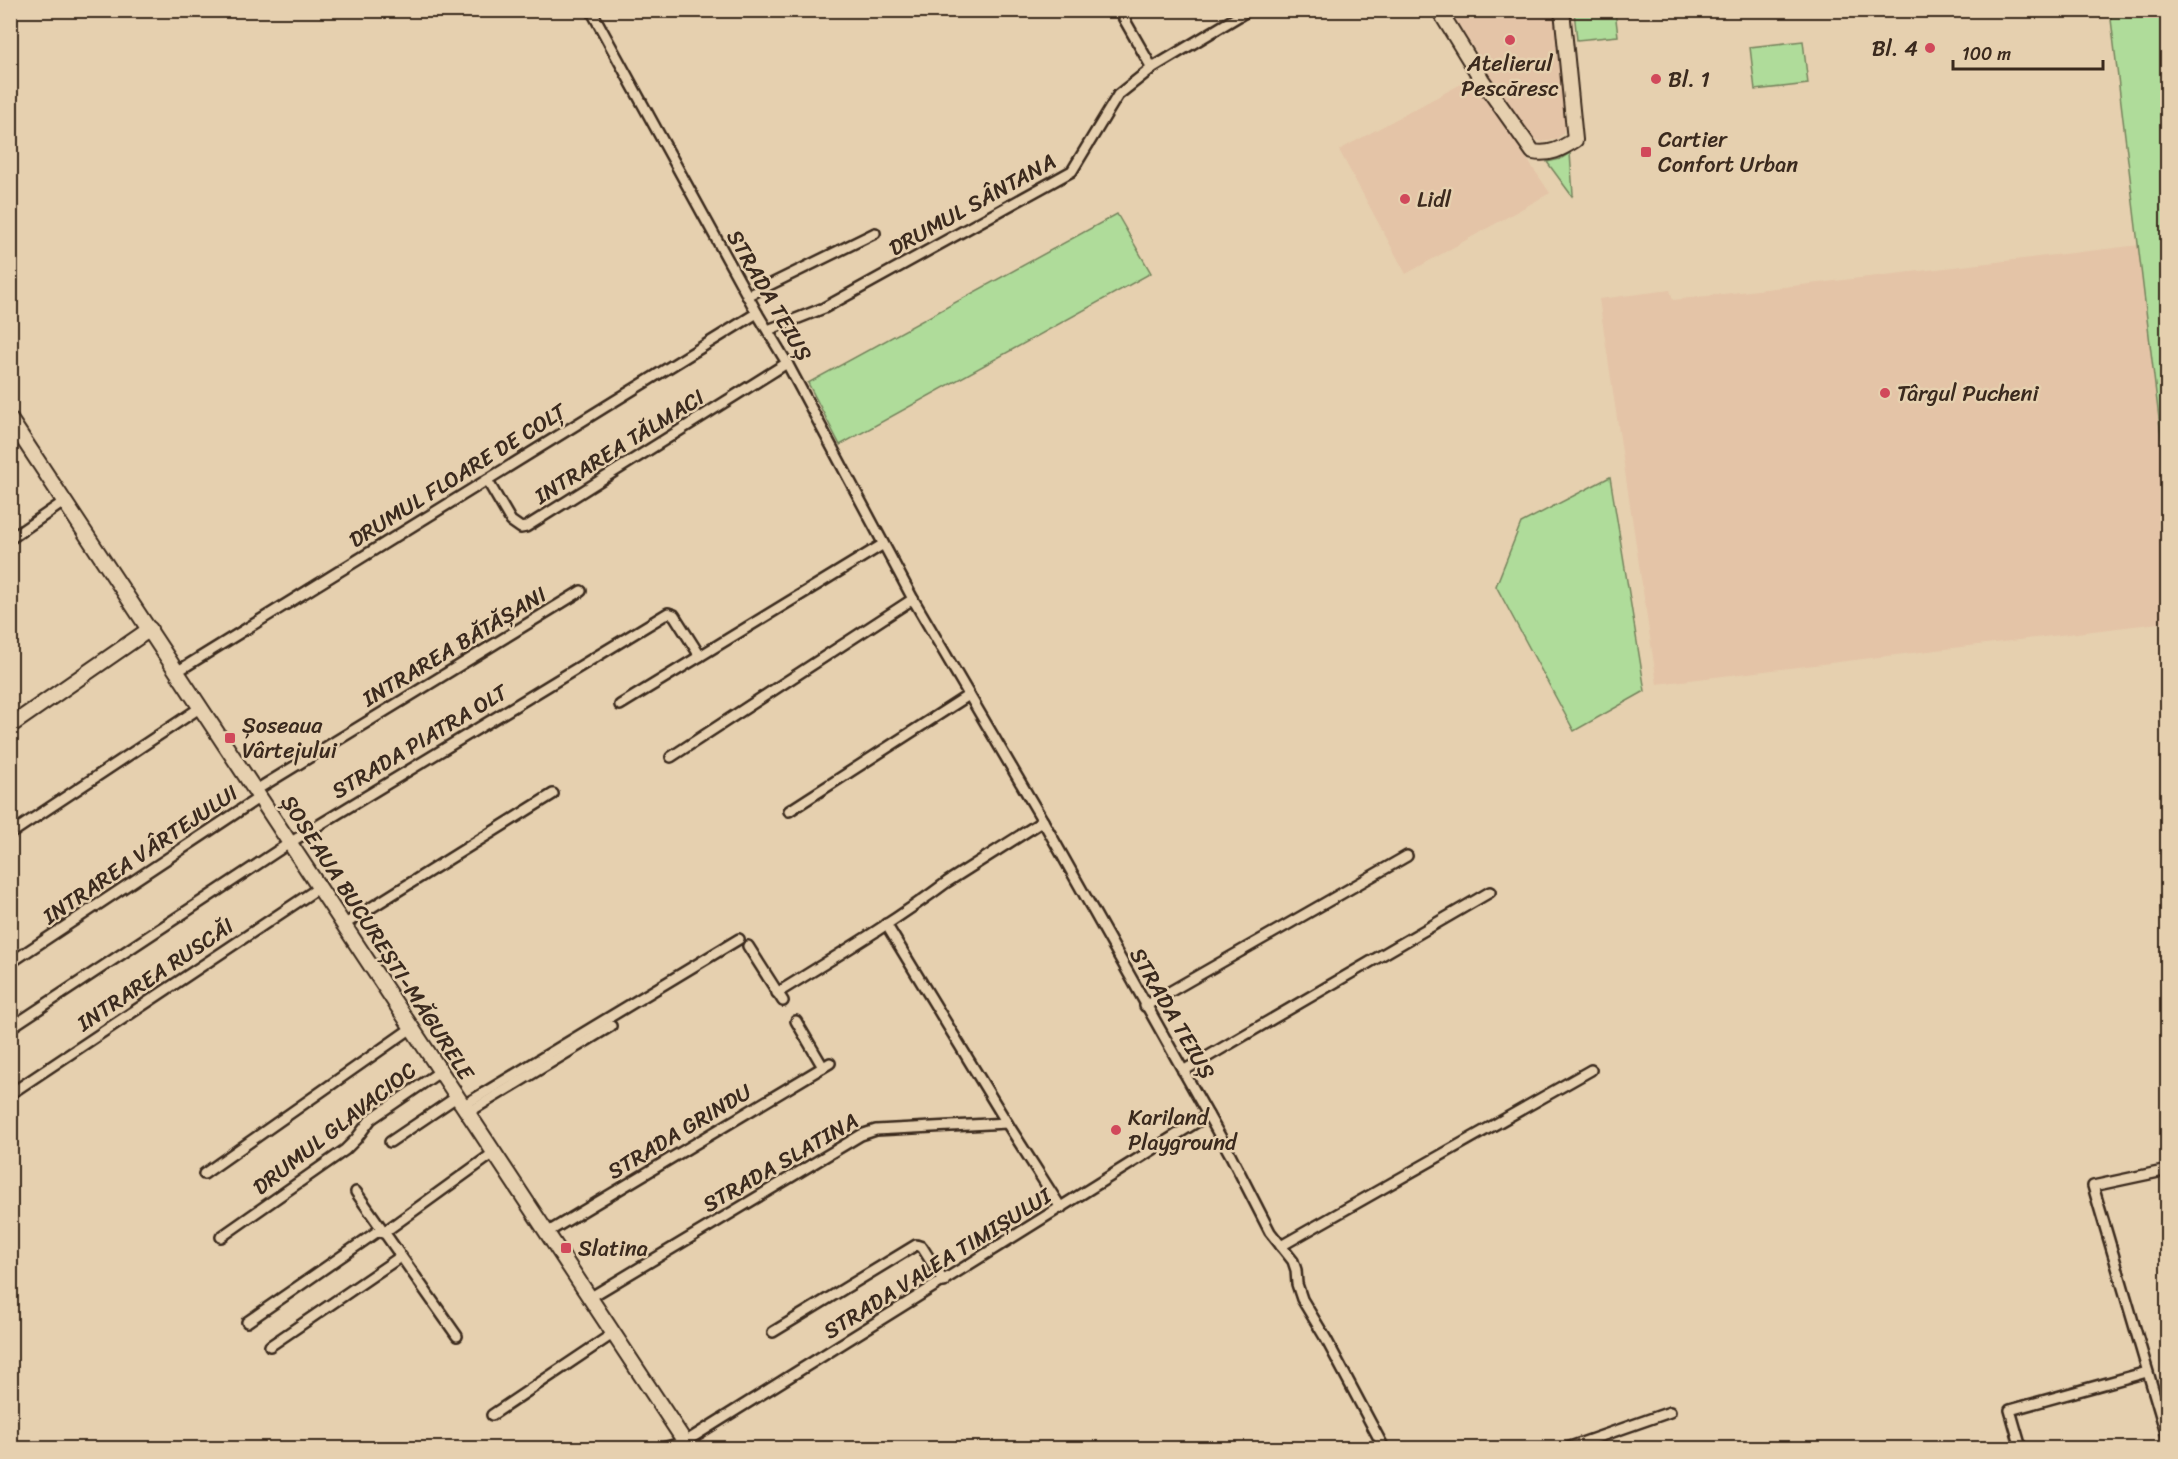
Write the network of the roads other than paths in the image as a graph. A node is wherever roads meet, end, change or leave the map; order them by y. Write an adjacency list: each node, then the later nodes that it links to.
1 (591, 10): 8 (street, STRADA TEIUȘ)
2 (1119, 10): 6 (street)
3 (1249, 10): 6 (street, DRUMUL SÂNTANA)
4 (1439, 10): 5 (main road)
5 (1562, 10)
6 (1152, 68): 10 (street, DRUMUL SÂNTANA)
7 (875, 233): 8 (street)
8 (747, 296): 9 (street, STRADA TEIUȘ)
9 (757, 313): 10 (street, STRADA TEIUȘ); 13 (street, DRUMUL FLOARE DE COLȚ)
10 (768, 330): 11 (street, STRADA TEIUȘ)
11 (787, 363): 13 (street, INTRAREA TĂLMACI); 16 (street, STRADA TEIUȘ)
12 (10, 419): 14 (main road, ȘOSEAUA BUCUREȘTI-MĂGURELE)
13 (487, 480): 21 (street, DRUMUL FLOARE DE COLȚ)
14 (65, 501): 15 (street); 19 (main road, ȘOSEAUA BUCUREȘTI-MĂGURELE)
15 (10, 539)
16 (882, 545): 18 (street, STRADA TEIUȘ); 20 (street)
17 (581, 591): 27 (street, INTRAREA BĂTĂȘANI)
18 (913, 599): 22 (street, STRADA TEIUȘ); 26 (street)
19 (150, 629): 21 (main road, ȘOSEAUA BUCUREȘTI-MĂGURELE); 25 (main road)
20 (700, 656): 23 (street); 32 (street, STRADA PIATRA OLT)
21 (178, 671): 24 (main road, ȘOSEAUA BUCUREȘTI-MĂGURELE)
22 (969, 694): 29 (street); 30 (street, STRADA TEIUȘ)
23 (620, 705)
24 (201, 707): 27 (main road, ȘOSEAUA BUCUREȘTI-MĂGURELE); 31 (street)
25 (10, 726)
26 (671, 756)
27 (258, 794): 32 (main road, ȘOSEAUA BUCUREȘTI-MĂGURELE); 40 (street, INTRAREA VÂRTEJULUI)
28 (553, 794): 36 (street)
29 (789, 811)
30 (1043, 820): 37 (street); 41 (street, STRADA TEIUȘ)
31 (10, 834)
32 (291, 842): 34 (main road, ȘOSEAUA BUCUREȘTI-MĂGURELE); 45 (street, STRADA PIATRA OLT)
33 (1407, 856): 41 (street)
34 (320, 886): 36 (main road, ȘOSEAUA BUCUREȘTI-MĂGURELE); 49 (street, INTRAREA RUSCĂI)
35 (1490, 892): 48 (street)
36 (345, 924): 44 (main road, ȘOSEAUA BUCUREȘTI-MĂGURELE)
37 (886, 924): 39 (street); 52 (street)
38 (739, 939): 50 (street)
39 (748, 946)
40 (10, 963)
41 (1145, 1006): 48 (street, STRADA TEIUȘ)
42 (796, 1022): 60 (street, STRADA GRINDU)
43 (611, 1026): 50 (street)
44 (413, 1027): 47 (main road, ȘOSEAUA BUCUREȘTI-MĂGURELE); 56 (street)
45 (10, 1028)
46 (1591, 1070): 62 (street)
47 (441, 1071): 50 (main road, ȘOSEAUA BUCUREȘTI-MĂGURELE); 61 (street, DRUMUL GLAVACIOC)
48 (1183, 1071): 51 (street, STRADA TEIUȘ)
49 (10, 1094)
50 (464, 1104): 53 (street); 54 (main road, ȘOSEAUA BUCUREȘTI-MĂGURELE)
51 (1208, 1115): 58 (street, STRADA VALEA TIMIȘULUI); 62 (street, STRADA TEIUȘ)
52 (1006, 1123): 58 (street); 65 (street, STRADA SLATINA)
53 (390, 1142)
54 (495, 1152): 59 (street); 60 (main road, ȘOSEAUA BUCUREȘTI-MĂGURELE)
55 (2168, 1170): 71 (street)
56 (204, 1174)
57 (356, 1192): 59 (street)
58 (1061, 1208): 64 (street, STRADA VALEA TIMIȘULUI)
59 (382, 1231): 63 (street); 66 (street)
60 (548, 1232): 65 (main road, ȘOSEAUA BUCUREȘTI-MĂGURELE)
61 (221, 1237)
62 (1281, 1246): 79 (street, STRADA TEIUȘ)
63 (400, 1257): 69 (street); 70 (street)
64 (944, 1282): 67 (street); 77 (street, STRADA VALEA TIMIȘULUI)
65 (591, 1297): 68 (main road, ȘOSEAUA BUCUREȘTI-MĂGURELE)
66 (247, 1322)
67 (773, 1332)
68 (614, 1333): 75 (street); 77 (main road, ȘOSEAUA BUCUREȘTI-MĂGURELE)
69 (457, 1336)
70 (270, 1346)
71 (2147, 1372): 73 (street); 81 (street)
72 (2168, 1402): 73 (street)
73 (2157, 1405): 76 (street)
74 (1670, 1412): 80 (street)
75 (492, 1415)
76 (2168, 1440)
77 (687, 1445): 78 (street, STRADA VALEA TIMIȘULUI)
78 (663, 1449)
79 (1384, 1449)
80 (1567, 1449)
81 (2021, 1449)

